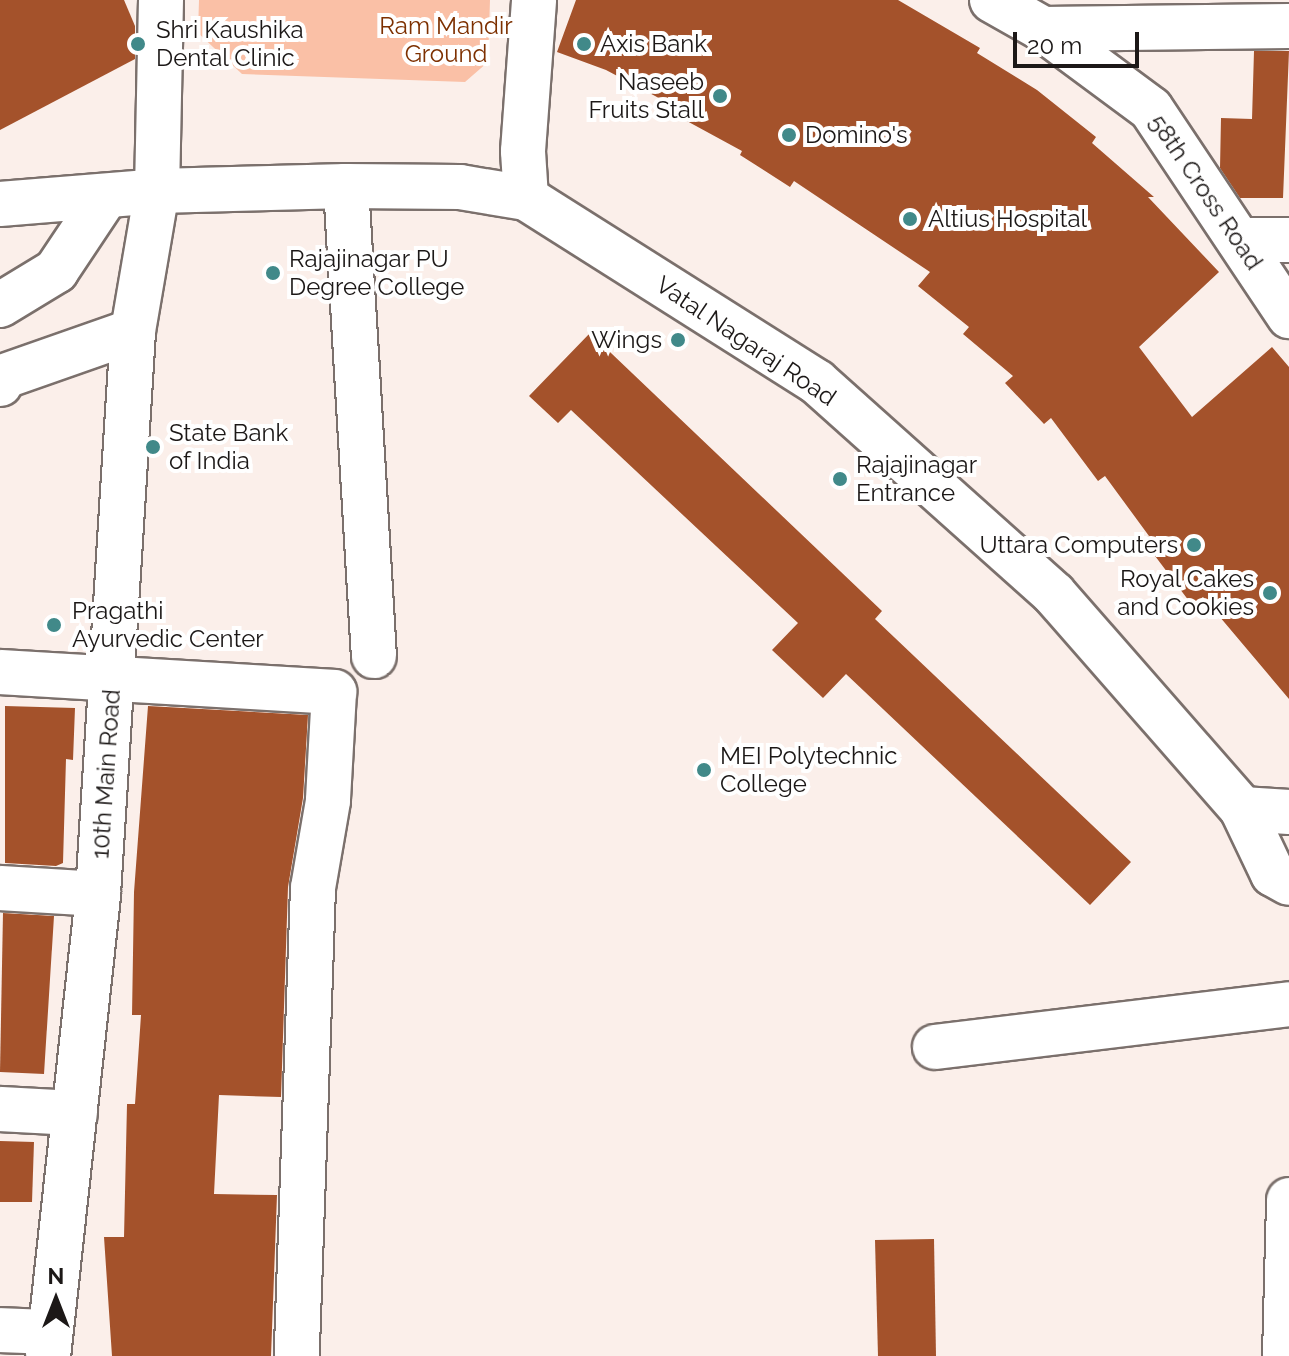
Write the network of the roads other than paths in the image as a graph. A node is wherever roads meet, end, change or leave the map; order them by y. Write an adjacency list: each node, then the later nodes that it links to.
1 (161, 0): 8 (street, 10th Main Road)
2 (534, 0): 10 (street)
3 (992, 0): 6 (street, 58th Cross Road)
4 (1122, 14): 5 (street); 6 (street)
5 (1289, 26)
6 (1043, 29): 12 (street, 58th Cross Road)
7 (346, 186): 8 (street, Vatal Nagaraj Road); 10 (street, Vatal Nagaraj Road); 18 (street)
8 (157, 191): 9 (street, Vatal Nagaraj Road); 16 (street, 10th Main Road)
9 (106, 196): 11 (street, Vatal Nagaraj Road); 14 (street)
10 (526, 198): 21 (street, Vatal Nagaraj Road)
11 (0, 204)
12 (1239, 240): 13 (street); 15 (street, 58th Cross Road)
13 (1289, 240)
14 (0, 305)
15 (1289, 316)
16 (133, 331): 17 (street); 20 (street, 10th Main Road)
17 (0, 384)
18 (374, 656)
19 (0, 672): 20 (street)
20 (112, 677): 25 (street, 10th Main Road); 33 (street)
21 (1242, 809): 22 (street); 23 (street, Vatal Nagaraj Road)
22 (1289, 812)
23 (1289, 883)
24 (0, 888): 25 (street)
25 (98, 894): 29 (street, 10th Main Road)
26 (1289, 1004): 27 (street)
27 (935, 1047)
28 (0, 1109): 29 (street)
29 (75, 1113): 32 (street, 10th Main Road)
30 (1289, 1200): 34 (street)
31 (0, 1330): 32 (street)
32 (49, 1344)
33 (297, 1356)
34 (1285, 1356)

